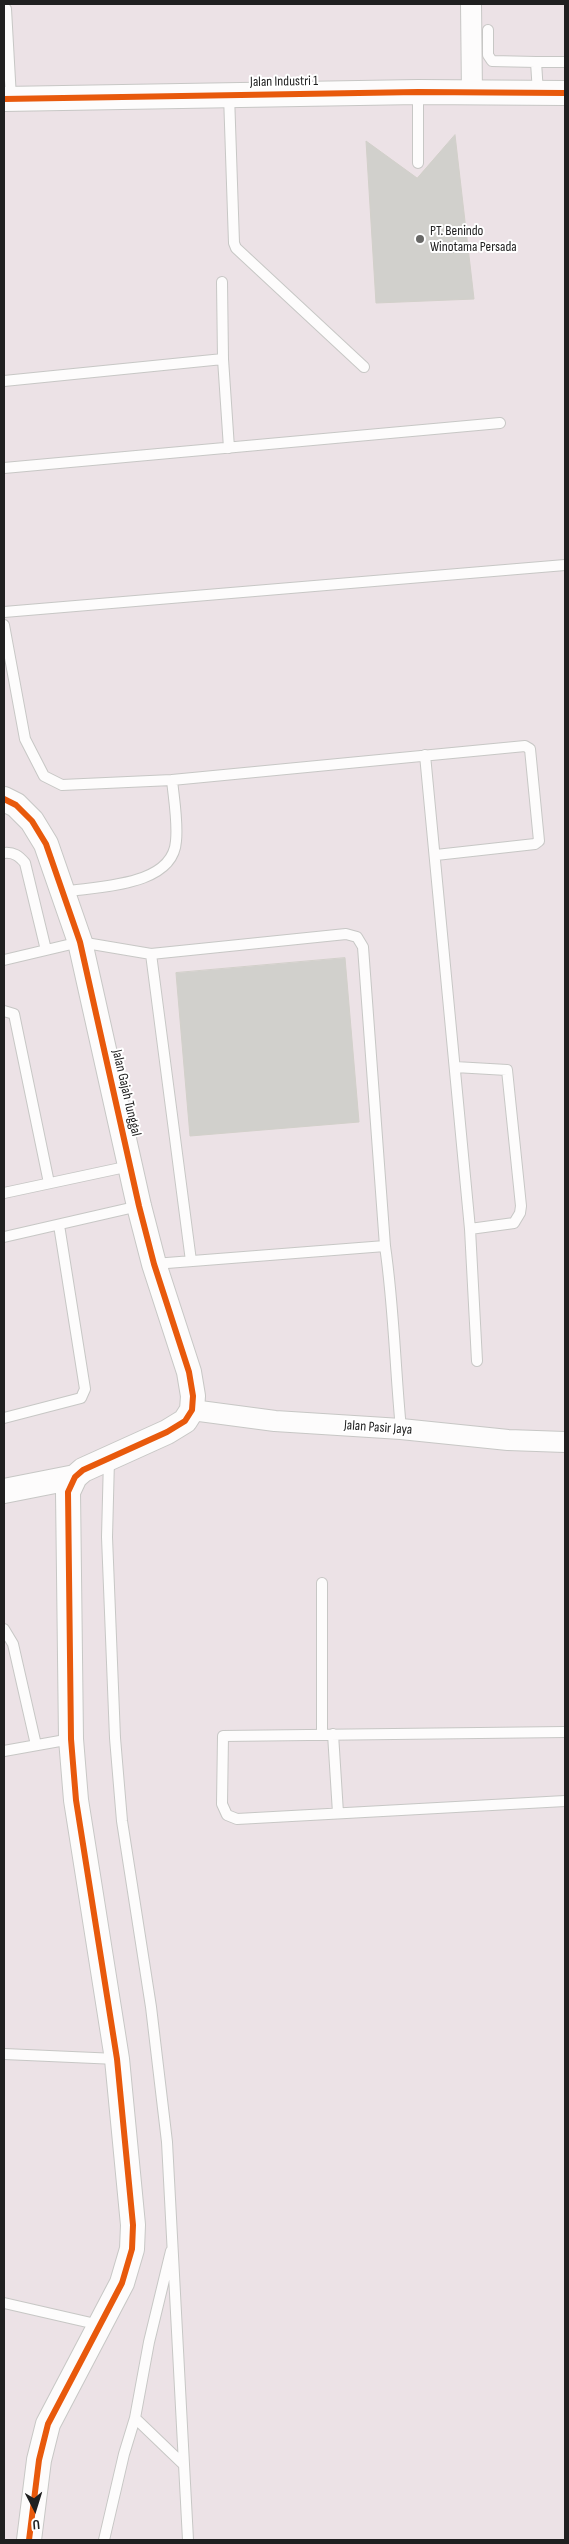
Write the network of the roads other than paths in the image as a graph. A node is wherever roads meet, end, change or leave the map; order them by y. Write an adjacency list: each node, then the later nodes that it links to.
1 (471, 4): 10 (street)
2 (6, 9): 6 (lane)
3 (488, 30): 4 (lane)
4 (536, 62): 5 (lane); 8 (lane)
5 (565, 62)
6 (7, 87): 11 (street, Jalan Industri 1)
7 (418, 92): 10 (street, Jalan Industri 1); 11 (street, Jalan Industri 1); 12 (lane)
8 (538, 93): 9 (street, Jalan Industri 1); 10 (street, Jalan Industri 1)
9 (565, 93)
10 (472, 94)
11 (229, 95): 15 (lane)
12 (418, 163)
13 (222, 282): 14 (lane)
14 (223, 359): 16 (lane); 18 (lane)
15 (364, 367)
16 (4, 381)
17 (500, 423): 18 (lane)
18 (229, 448): 19 (lane)
19 (4, 468)
20 (565, 564): 21 (lane)
21 (4, 612)
22 (4, 625): 24 (lane)
23 (425, 755): 24 (lane); 27 (lane); 27 (lane)
24 (172, 780): 28 (lane)
25 (4, 799): 28 (street, Jalan Gajah Tunggal)
26 (4, 853): 30 (lane)
27 (436, 855): 34 (lane)
28 (61, 892): 29 (street, Jalan Gajah Tunggal)
29 (80, 942): 30 (lane); 31 (lane); 35 (street, Jalan Gajah Tunggal)
30 (46, 950): 32 (lane)
31 (151, 954): 42 (lane); 43 (lane)
32 (4, 960)
33 (4, 1011): 36 (lane)
34 (456, 1067): 40 (lane); 40 (lane)
35 (130, 1166): 36 (lane); 38 (street, Jalan Gajah Tunggal)
36 (49, 1183): 37 (lane)
37 (4, 1193)
38 (139, 1206): 39 (lane); 44 (street, Jalan Gajah Tunggal)
39 (59, 1225): 41 (lane); 47 (lane)
40 (470, 1229): 45 (lane)
41 (4, 1238)
42 (385, 1246): 43 (lane); 48 (lane)
43 (191, 1261): 44 (lane)
44 (154, 1264): 46 (street, Jalan Gajah Tunggal)
45 (477, 1361)
46 (192, 1410): 48 (street, Jalan Pasir Jaya); 50 (street)
47 (4, 1418)
48 (401, 1428): 49 (street, Jalan Pasir Jaya)
49 (565, 1442)
50 (109, 1459): 51 (street); 64 (lane)
51 (75, 1477): 52 (street); 57 (street)
52 (4, 1491)
53 (322, 1583): 56 (lane)
54 (4, 1629): 58 (lane)
55 (565, 1732): 56 (lane)
56 (328, 1734): 61 (lane); 61 (lane)
57 (71, 1739): 58 (lane); 63 (street)
58 (36, 1745): 59 (lane)
59 (4, 1751)
60 (565, 1801): 61 (lane)
61 (338, 1813)
62 (4, 2054): 63 (lane)
63 (117, 2059): 66 (street)
64 (174, 2240): 67 (lane); 68 (lane)
65 (4, 2303): 66 (lane)
66 (100, 2325): 69 (street)
67 (135, 2418): 68 (lane); 70 (lane)
68 (184, 2465): 71 (lane)
69 (29, 2540)
70 (104, 2540)
71 (188, 2540)

